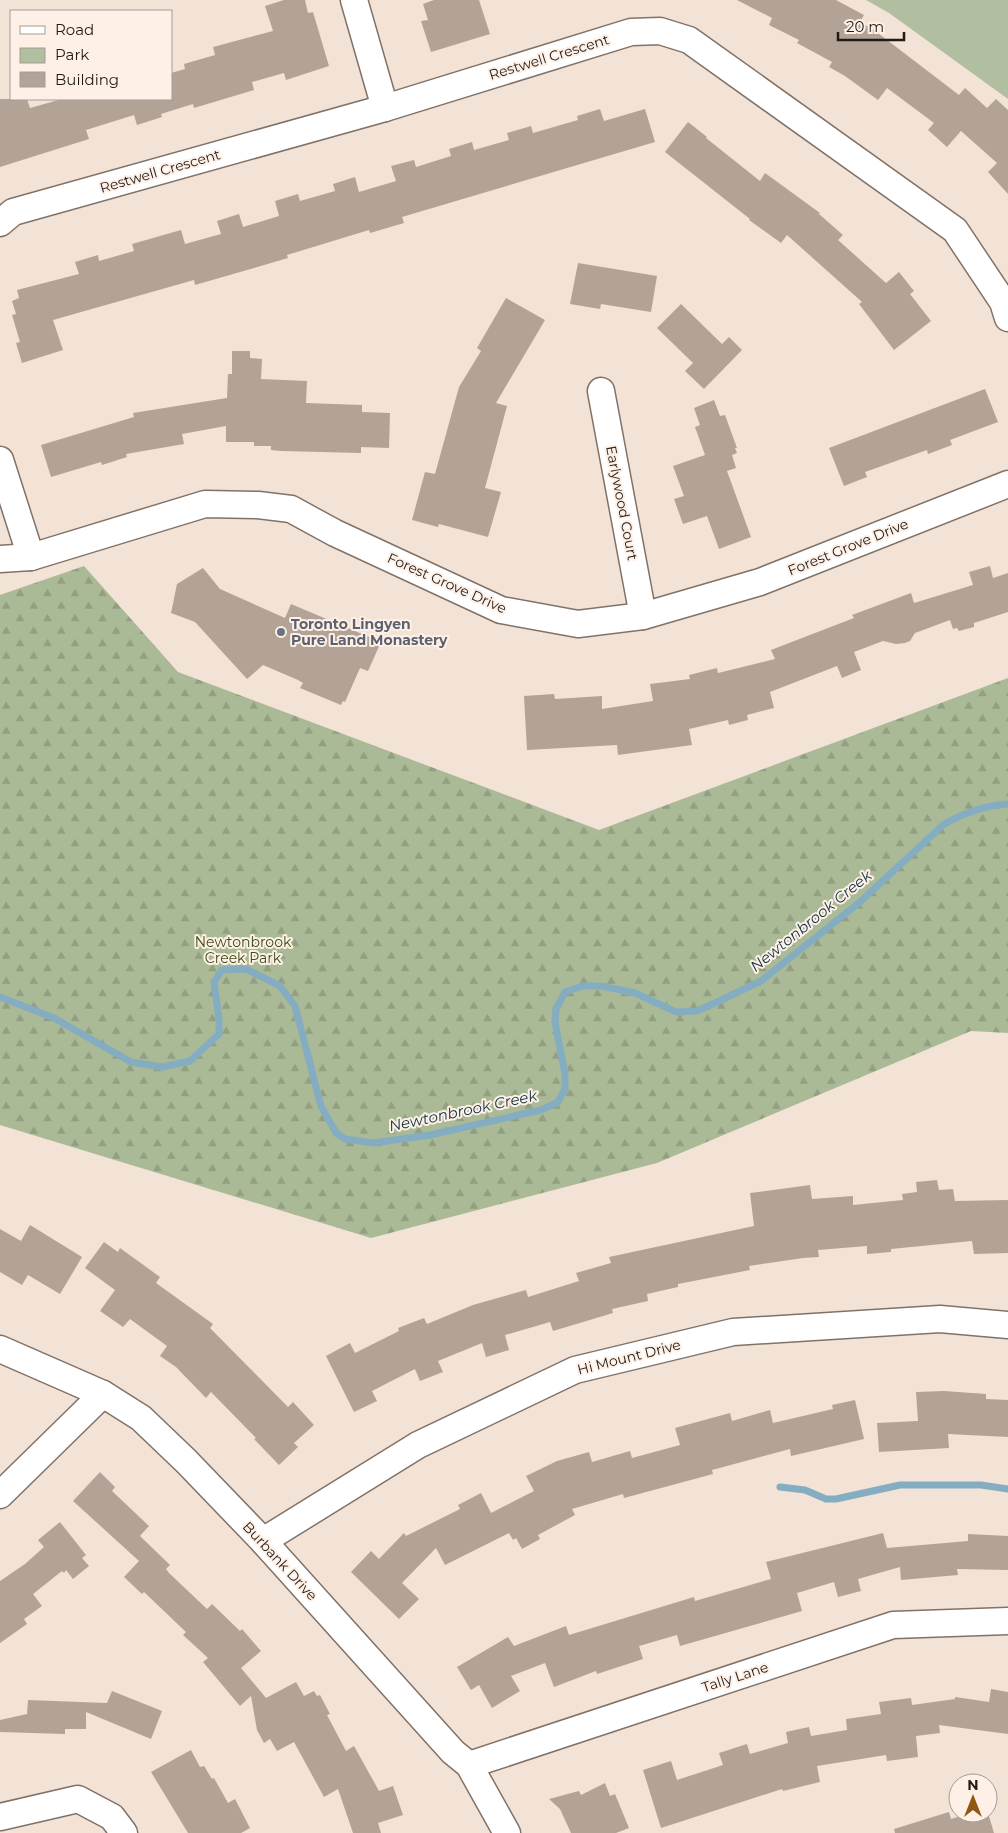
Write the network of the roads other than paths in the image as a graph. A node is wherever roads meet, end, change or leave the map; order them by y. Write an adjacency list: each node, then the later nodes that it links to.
1 (354, 0): 2 (street)
2 (385, 108): 3 (street, Restwell Crescent); 4 (street, Restwell Crescent)
3 (0, 223)
4 (1008, 318)
5 (601, 390): 11 (street, Earlywood Court)
6 (0, 460): 8 (street)
7 (1008, 484): 11 (street, Forest Grove Drive)
8 (31, 557): 9 (street, Forest Grove Drive); 10 (street, Forest Grove Drive); 11 (street, Forest Grove Drive)
9 (0, 559)
10 (0, 574)
11 (643, 616)
12 (1008, 1324): 16 (street, Hi Mount Drive)
13 (0, 1348): 14 (street, Burbank Drive)
14 (103, 1394): 15 (street); 16 (street, Burbank Drive)
15 (0, 1495)
16 (263, 1541): 18 (street, Burbank Drive)
17 (1008, 1621): 18 (street, Tally Lane)
18 (469, 1765): 21 (street, Burbank Drive)
19 (0, 1817): 20 (street)
20 (124, 1833)
21 (507, 1833)

